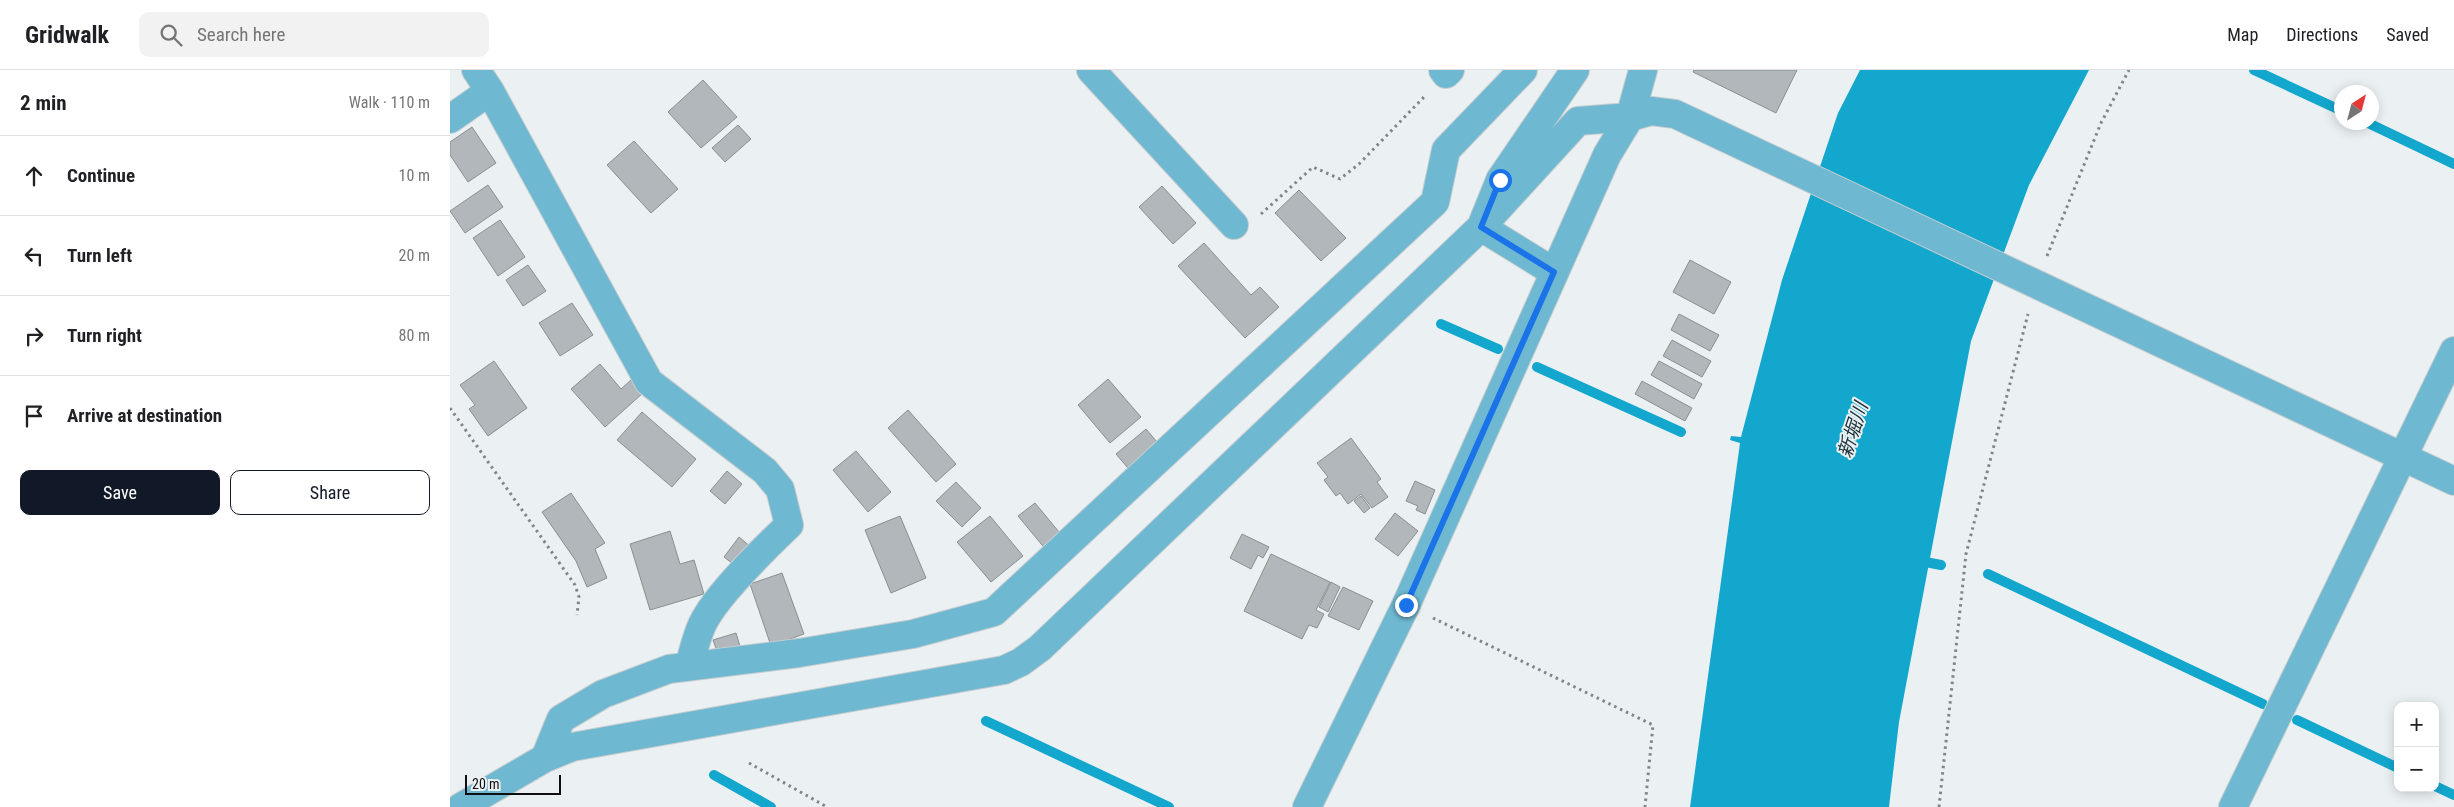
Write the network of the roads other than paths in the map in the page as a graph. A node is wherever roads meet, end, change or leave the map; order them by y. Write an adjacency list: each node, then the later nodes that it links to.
1 (1091, 70): 8 (street)
2 (1523, 70): 14 (street)
3 (1576, 70): 9 (street)
4 (1643, 70): 6 (street)
5 (483, 80): 7 (street); 14 (street)
6 (1630, 117): 9 (street); 10 (street); 12 (street)
7 (450, 119)
8 (1234, 225)
9 (1481, 227): 10 (street); 15 (street)
10 (1554, 272): 17 (street)
11 (2454, 350): 12 (street)
12 (2403, 458): 13 (street); 18 (street)
13 (2454, 482)
14 (689, 666): 15 (street)
15 (545, 758): 16 (street)
16 (461, 807)
17 (1307, 807)
18 (2233, 807)

